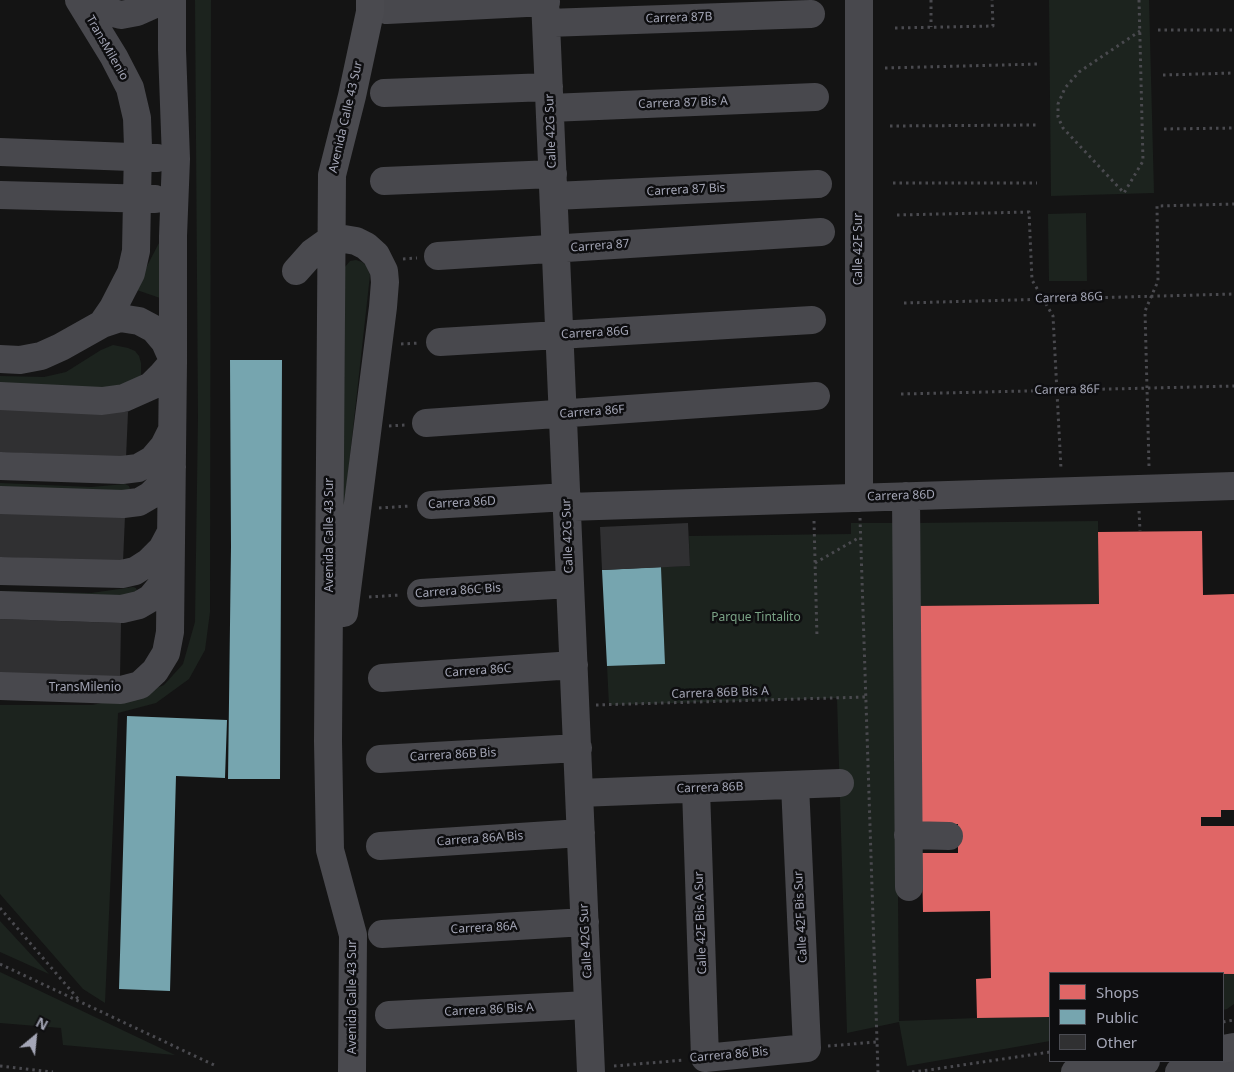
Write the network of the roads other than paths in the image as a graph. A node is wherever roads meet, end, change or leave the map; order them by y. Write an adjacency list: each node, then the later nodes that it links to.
1 (80, 0): 2 (street, TransMilenio); 12 (street, TransMilenio)
2 (160, 0)
3 (172, 0): 13 (street, TransMilenio)
4 (859, 0): 40 (street, Calle 42F Sur)
5 (378, 5): 6 (street, Carrera 87B); 21 (main road, Avenida Calle 43 Sur)
6 (546, 8): 7 (street, Carrera 87B); 9 (street, Calle 42G Sur)
7 (811, 14)
8 (384, 92): 9 (street, Carrera 87 Bis A)
9 (550, 98): 10 (street, Carrera 87 Bis A); 16 (street, Calle 42G Sur)
10 (815, 98)
11 (0, 152): 12 (street)
12 (138, 157): 13 (street); 18 (street, TransMilenio)
13 (176, 159): 19 (street, TransMilenio)
14 (384, 181): 16 (street, Carrera 87 Bis)
15 (818, 184): 16 (street, Carrera 87 Bis)
16 (553, 185): 22 (street, Calle 42G Sur)
17 (0, 195): 18 (street)
18 (137, 199): 19 (street); 26 (street, TransMilenio)
19 (174, 200): 30 (street, TransMilenio)
20 (821, 232): 22 (street, Carrera 87)
21 (332, 240): 24 (main road); 53 (main road, Avenida Calle 43 Sur); 53 (main road)
22 (556, 248): 23 (street, Carrera 87); 27 (street, Calle 42G Sur)
23 (438, 256)
24 (296, 271)
25 (812, 320): 27 (street, Carrera 86G)
26 (102, 324): 29 (street, TransMilenio); 30 (street, TransMilenio)
27 (560, 335): 28 (street, Carrera 86G); 33 (street, Calle 42G Sur)
28 (440, 342)
29 (0, 359)
30 (173, 362): 31 (street); 35 (street, TransMilenio)
31 (0, 396)
32 (816, 396): 33 (street, Carrera 86F)
33 (563, 414): 34 (street, Carrera 86F); 42 (street, Calle 42G Sur)
34 (426, 423)
35 (172, 430): 36 (street, TransMilenio); 37 (street, TransMilenio)
36 (0, 466)
37 (172, 467): 41 (street); 44 (street, TransMilenio)
38 (1234, 486): 39 (street, Carrera 86D)
39 (906, 496): 40 (street, Carrera 86D); 61 (street)
40 (859, 498): 42 (street, Carrera 86D)
41 (0, 500)
42 (567, 502): 43 (street, Carrera 86D); 47 (street, Calle 42G Sur)
43 (430, 505)
44 (171, 532): 45 (street); 46 (street, TransMilenio)
45 (0, 571)
46 (170, 576): 49 (street); 52 (street, TransMilenio)
47 (570, 584): 48 (street, Carrera 86C Bis); 50 (street, Calle 42G Sur)
48 (421, 594)
49 (0, 605)
50 (574, 665): 51 (street, Carrera 86C); 54 (street, Calle 42G Sur)
51 (382, 678)
52 (0, 686)
53 (328, 741): 74 (main road, Avenida Calle 43 Sur)
54 (578, 748): 55 (street, Carrera 86B Bis); 59 (street, Calle 42G Sur)
55 (380, 759)
56 (840, 784): 57 (street, Carrera 86B)
57 (795, 785): 58 (street, Carrera 86B); 69 (street, Calle 42F Bis Sur)
58 (696, 789): 59 (street, Carrera 86B); 70 (street, Calle 42F Bis A Sur)
59 (579, 793): 60 (street, Calle 42G Sur)
60 (581, 833): 63 (street, Carrera 86A Bis); 65 (street, Calle 42G Sur)
61 (908, 835): 62 (street); 64 (street)
62 (949, 836)
63 (380, 846)
64 (909, 887)
65 (585, 922): 66 (street, Carrera 86A); 67 (street, Calle 42G Sur)
66 (382, 934)
67 (588, 1005): 68 (street, Carrera 86 Bis A); 73 (street, Calle 42G Sur)
68 (389, 1015)
69 (807, 1048): 70 (street, Carrera 86 Bis)
70 (705, 1058)
71 (1140, 1062): 75 (main road)
72 (1234, 1064): 76 (street)
73 (591, 1070)
74 (352, 1072)
75 (1075, 1072)
76 (1179, 1072)

